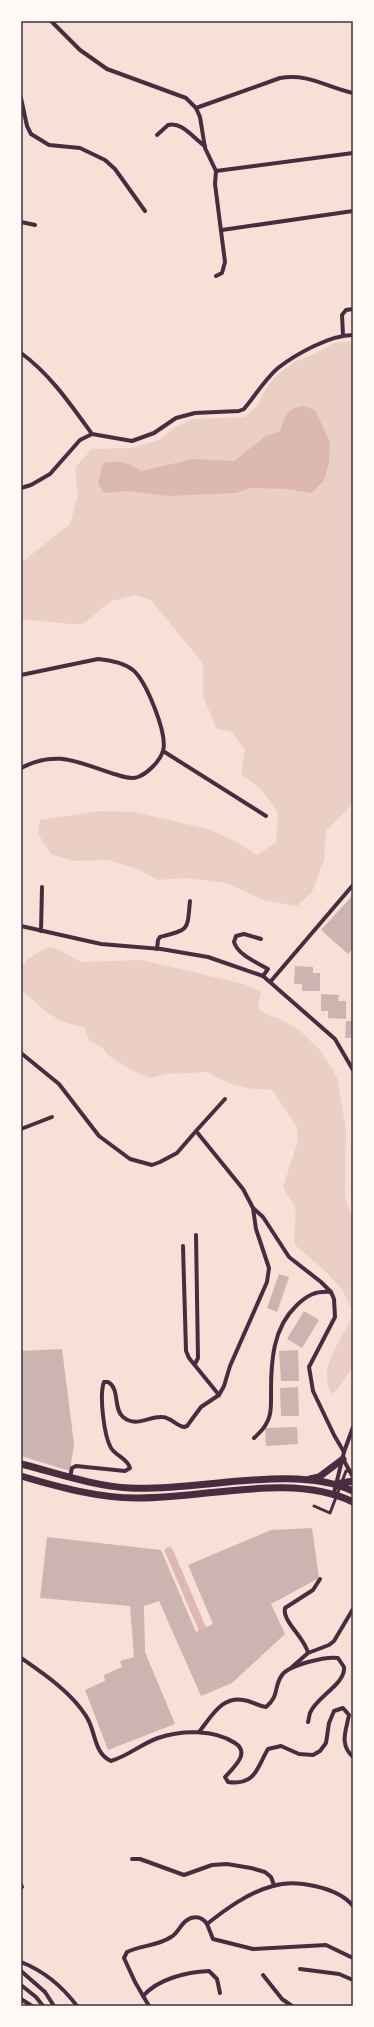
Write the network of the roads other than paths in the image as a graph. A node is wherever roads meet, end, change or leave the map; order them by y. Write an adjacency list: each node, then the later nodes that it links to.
1 (51, 21): 4 (street)
2 (353, 93): 4 (street)
3 (21, 98): 9 (street)
4 (196, 108): 6 (street)
5 (157, 135): 6 (street)
6 (204, 146): 8 (street)
7 (353, 153): 8 (street)
8 (216, 171): 13 (street)
9 (146, 211)
10 (353, 211): 13 (street)
11 (21, 222): 12 (street)
12 (35, 225)
13 (222, 230): 14 (street)
14 (216, 276)
15 (353, 308): 16 (street)
16 (343, 335): 17 (street); 19 (street)
17 (353, 335)
18 (21, 352): 19 (street)
19 (92, 434): 20 (street)
20 (21, 488)
21 (21, 675): 22 (street)
22 (163, 751): 23 (street); 24 (street)
23 (21, 768)
24 (266, 816)
25 (353, 886): 33 (street)
26 (42, 887): 29 (street)
27 (190, 901): 31 (street)
28 (21, 926): 29 (street)
29 (41, 931): 31 (street)
30 (261, 939): 32 (street)
31 (157, 949): 32 (street)
32 (263, 976): 33 (street)
33 (271, 980): 35 (street)
34 (21, 1054): 39 (street)
35 (353, 1070)
36 (225, 1099): 39 (street)
37 (52, 1117): 38 (street)
38 (21, 1129)
39 (196, 1131): 40 (street)
40 (253, 1208): 43 (street); 45 (street)
41 (196, 1235): 44 (street)
42 (183, 1246): 44 (street)
43 (331, 1292): 47 (street); 48 (street)
44 (195, 1364): 45 (street)
45 (219, 1395): 52 (street)
46 (353, 1427): 48 (street)
47 (254, 1438)
48 (344, 1455): 53 (street); 54 (main road); 56 (street)
49 (21, 1464): 52 (main road)
50 (353, 1471): 61 (street)
51 (21, 1476): 57 (main road)
52 (70, 1477): 54 (main road)
53 (353, 1477)
54 (306, 1480): 56 (main road)
55 (353, 1481): 56 (main road)
56 (336, 1484): 57 (main road); 58 (main road); 59 (street)
57 (311, 1490): 59 (main road)
58 (353, 1491)
59 (334, 1493): 60 (main road)
60 (353, 1502)
61 (314, 1506)
62 (320, 1579): 64 (street)
63 (353, 1609): 64 (street)
64 (308, 1653): 66 (street)
65 (21, 1658): 68 (street)
66 (292, 1667): 67 (street); 68 (street)
67 (308, 1722)
68 (199, 1732): 69 (street)
69 (353, 1757)
70 (132, 1859): 71 (street)
71 (274, 1885): 72 (street); 73 (street)
72 (353, 1906)
73 (207, 1924): 74 (street); 82 (street)
74 (353, 1958)
75 (21, 1962): 87 (street)
76 (300, 1969): 79 (street)
77 (21, 1971): 86 (street)
78 (263, 1974): 89 (street)
79 (353, 1980)
80 (21, 1985): 85 (street)
81 (220, 1993): 82 (street)
82 (143, 1996): 88 (street)
83 (21, 1999): 84 (street)
84 (32, 2006)
85 (43, 2006)
86 (54, 2006)
87 (77, 2006)
88 (149, 2006)
89 (292, 2006)

